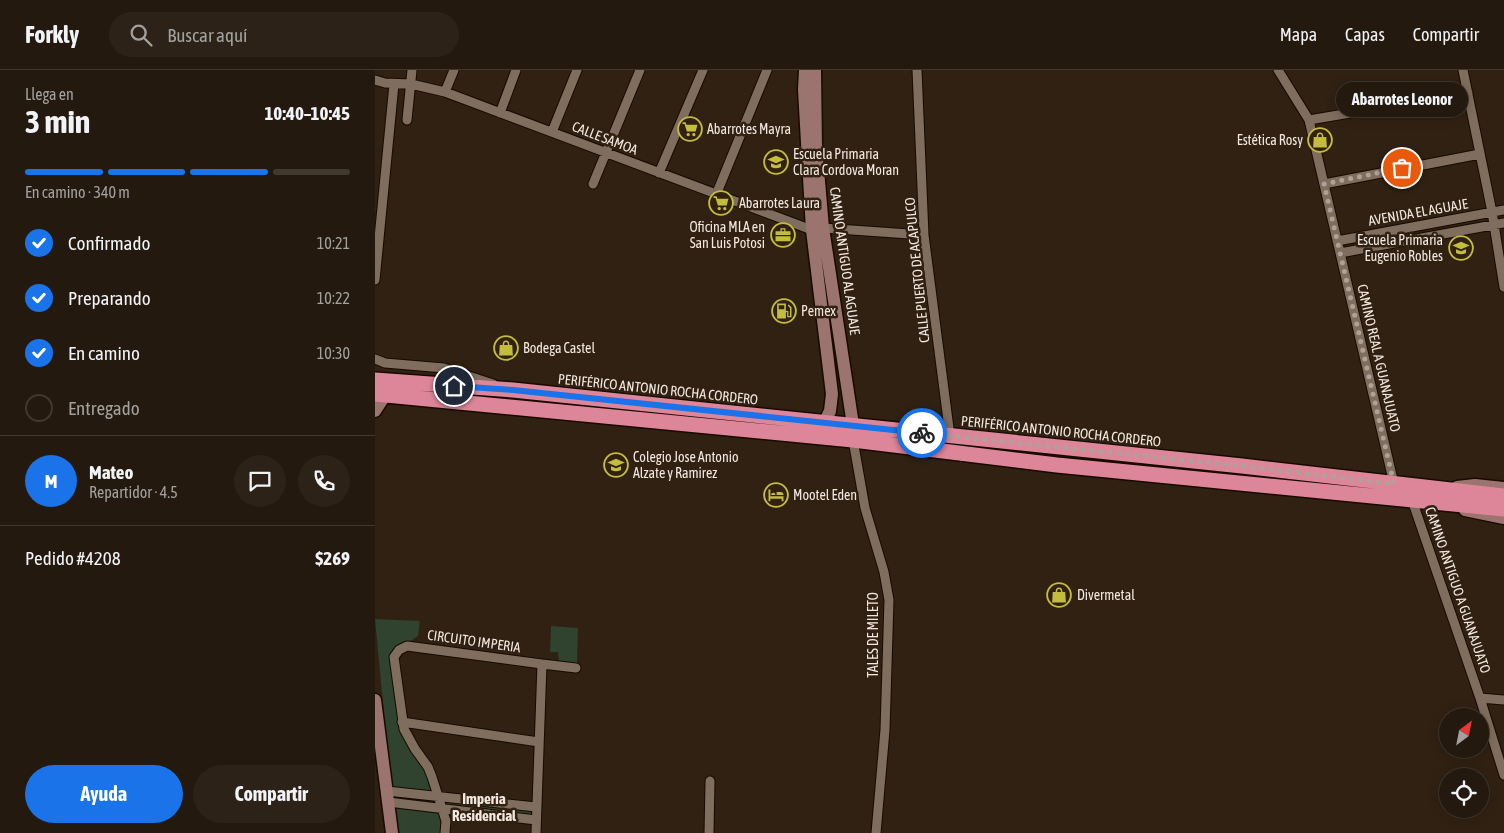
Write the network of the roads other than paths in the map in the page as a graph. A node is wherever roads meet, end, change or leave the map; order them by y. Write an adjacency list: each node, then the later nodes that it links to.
1 (412, 70): 15 (street)
2 (454, 70): 16 (street)
3 (516, 70): 18 (street)
4 (577, 70): 21 (street)
5 (640, 70): 22 (street)
6 (703, 70): 24 (street)
7 (767, 70): 27 (street)
8 (805, 70): 33 (street, CAMINO ANTIGUO AL AGUAJE)
9 (815, 70): 33 (street, CAMINO ANTIGUO AL AGUAJE)
10 (917, 70): 34 (street, CALLE PUERTO DE ACAPULCO)
11 (1278, 70): 20 (street, CAMINO REAL A GUANAJUATO)
12 (1463, 70): 17 (street)
13 (375, 80): 14 (street, CALLE SAMOA)
14 (394, 84): 15 (street, CALLE SAMOA); 32 (street)
15 (411, 84): 16 (street, CALLE SAMOA); 19 (street)
16 (445, 92): 18 (street, CALLE SAMOA)
17 (1468, 94): 20 (street); 23 (street)
18 (500, 113): 21 (street, CALLE SAMOA)
19 (407, 120)
20 (1309, 120): 26 (street, CAMINO REAL A GUANAJUATO)
21 (553, 132): 22 (street, CALLE SAMOA)
22 (606, 152): 24 (street, CALLE SAMOA); 25 (street)
23 (1480, 154): 26 (street); 29 (street)
24 (659, 173): 27 (street, CALLE SAMOA)
25 (593, 184)
26 (1324, 184): 35 (street, CAMINO REAL A GUANAJUATO)
27 (716, 195): 33 (street, CALLE SAMOA)
28 (1504, 210): 29 (street, AVENIDA EL AGUAJE)
29 (1492, 212): 31 (street); 35 (street, AVENIDA EL AGUAJE)
30 (1504, 223): 31 (street, AVENIDA EL AGUAJE)
31 (1494, 225): 36 (street, AVENIDA EL AGUAJE); 38 (street)
32 (377, 229): 37 (street)
33 (818, 229): 34 (street, CALLE SAMOA); 44 (street, CAMINO ANTIGUO AL AGUAJE); 45 (street, CAMINO ANTIGUO AL AGUAJE)
34 (924, 234): 46 (street, CALLE PUERTO DE ACAPULCO)
35 (1337, 241): 36 (street, CAMINO REAL A GUANAJUATO)
36 (1340, 253): 47 (street, CAMINO REAL A GUANAJUATO)
37 (375, 280)
38 (1504, 287)
39 (375, 359): 41 (street)
40 (375, 380): 41 (highway, PERIFÉRICO ANTONIO ROCHA CORDERO)
41 (513, 390): 44 (highway, PERIFÉRICO ANTONIO ROCHA CORDERO)
42 (381, 394): 43 (street); 45 (highway, PERIFÉRICO ANTONIO ROCHA CORDERO)
43 (375, 411)
44 (824, 423): 45 (highway, PERIFÉRICO ANTONIO ROCHA CORDERO)
45 (853, 433): 46 (highway, PERIFÉRICO ANTONIO ROCHA CORDERO); 51 (highway, PERIFÉRICO ANTONIO ROCHA CORDERO); 72 (street, TALES DE MILETO)
46 (950, 436): 47 (highway, PERIFÉRICO ANTONIO ROCHA CORDERO)
47 (1394, 484): 49 (highway, PERIFÉRICO ANTONIO ROCHA CORDERO)
48 (1504, 488): 49 (street)
49 (1436, 496): 50 (highway, PERIFÉRICO ANTONIO ROCHA CORDERO); 51 (highway, PERIFÉRICO ANTONIO ROCHA CORDERO); 52 (highway, PERIFÉRICO ANTONIO ROCHA CORDERO); 53 (street)
50 (1504, 496)
51 (1412, 500): 56 (street, CAMINO ANTIGUO A GUANAJUATO)
52 (1504, 509)
53 (1504, 518)
54 (542, 664): 55 (street); 59 (street, CIRCUITO IMPERIA); 60 (street)
55 (576, 668)
56 (1480, 698): 58 (street); 61 (street, CAMINO ANTIGUO A GUANAJUATO)
57 (375, 700): 64 (street)
58 (1504, 700)
59 (402, 722): 60 (street); 63 (street, CIRCUITO IMPERIA)
60 (539, 742): 65 (street)
61 (1504, 775)
62 (710, 781): 71 (street)
63 (437, 796): 64 (street); 65 (street); 66 (street, CIRCUITO IMPERIA)
64 (392, 799): 66 (street); 68 (street)
65 (536, 807): 67 (street)
66 (442, 809): 67 (street); 69 (street, CIRCUITO IMPERIA)
67 (536, 820): 70 (street)
68 (392, 833)
69 (445, 833)
70 (536, 833)
71 (709, 833)
72 (876, 833)

